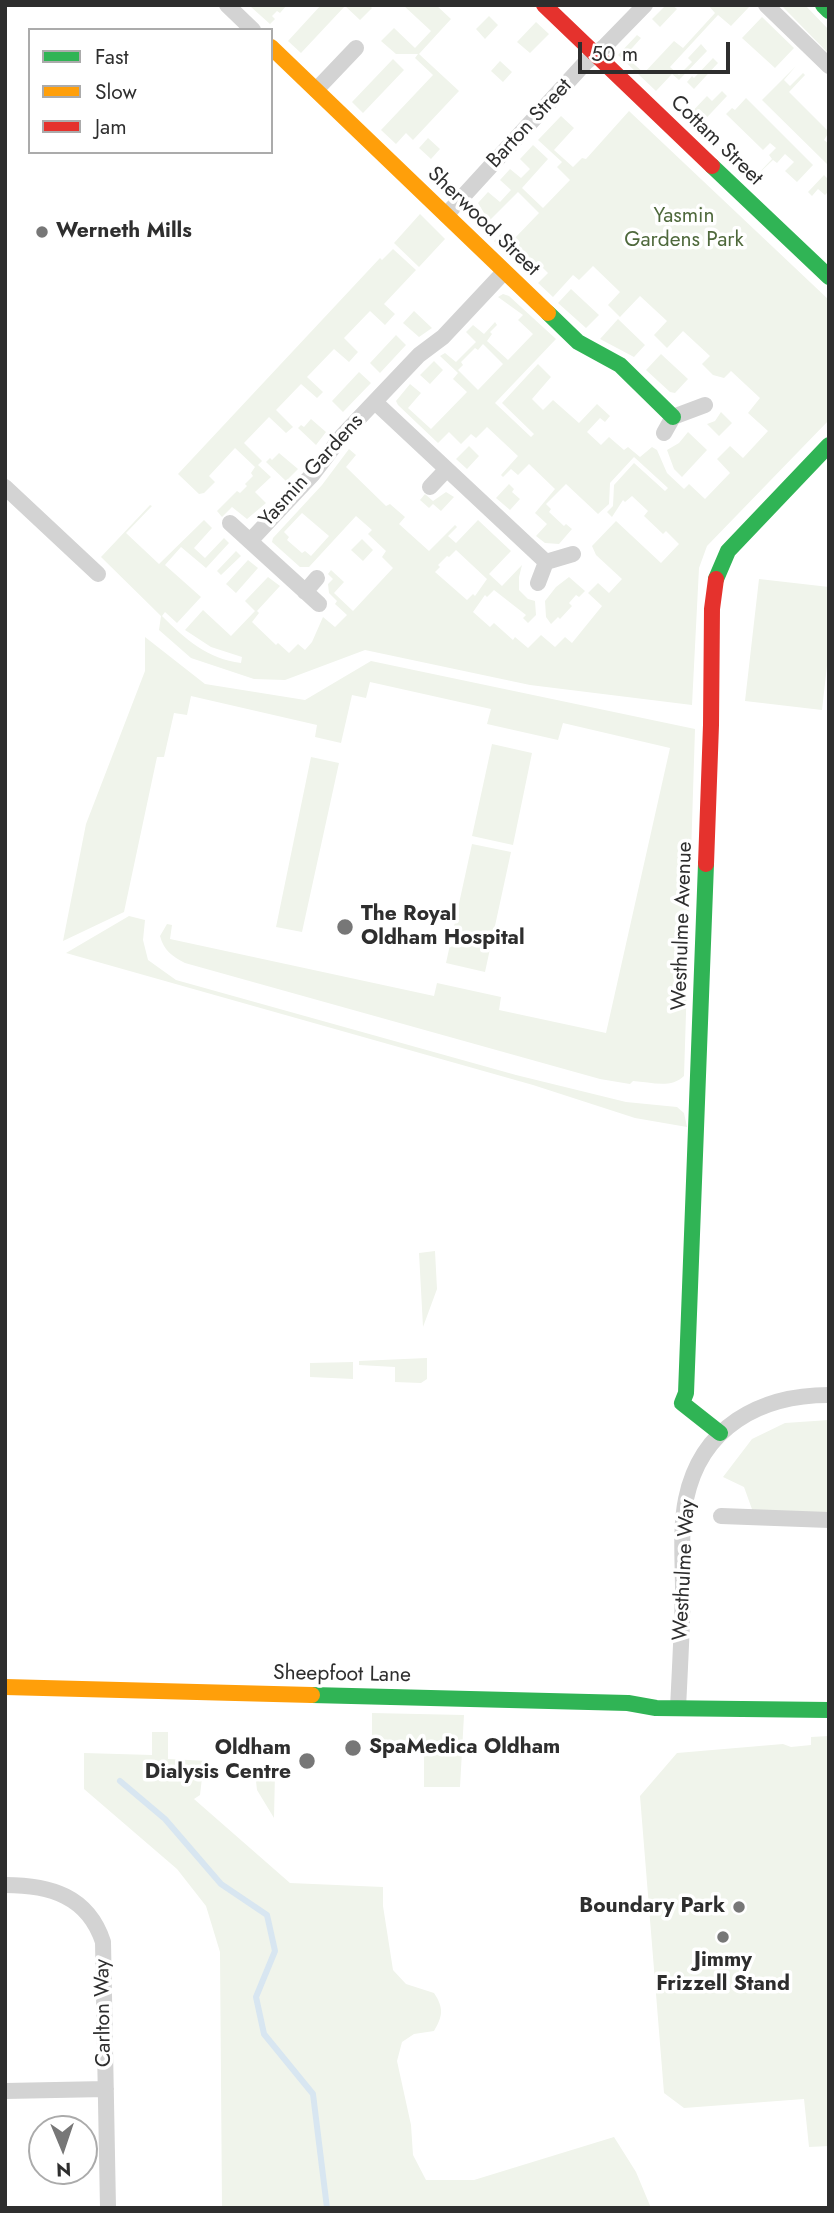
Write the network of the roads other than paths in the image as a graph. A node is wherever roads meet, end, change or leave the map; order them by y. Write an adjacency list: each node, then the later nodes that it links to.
1 (227, 5): 7 (street)
2 (544, 5): 10 (main road, Cottam Street)
3 (645, 5): 10 (street, Barton Street)
4 (766, 5): 11 (street)
5 (824, 5): 6 (main road)
6 (829, 11)
7 (251, 28)
8 (356, 48): 12 (street)
9 (273, 49): 12 (main road, Sherwood Street)
10 (595, 55): 13 (street, Barton Street); 15 (main road, Cottam Street)
11 (829, 66)
12 (316, 90): 13 (main road, Sherwood Street)
13 (446, 215): 14 (main road, Sherwood Street)
14 (504, 272): 16 (street, Yasmin Gardens); 18 (main road, Sherwood Street)
15 (829, 276)
16 (374, 402): 21 (street, Yasmin Gardens); 25 (street, Yasmin Gardens)
17 (705, 405): 18 (street)
18 (673, 416): 19 (street)
19 (664, 433)
20 (829, 445): 34 (main road, Westhulme Avenue)
21 (446, 470): 23 (street); 27 (street, Yasmin Gardens)
22 (5, 487): 28 (street)
23 (430, 487)
24 (230, 523): 25 (street, Yasmin Gardens)
25 (250, 541): 31 (street, Yasmin Gardens)
26 (573, 554): 27 (street)
27 (546, 562): 30 (street)
28 (98, 574)
29 (317, 578): 31 (street)
30 (538, 583)
31 (305, 592): 32 (street, Yasmin Gardens)
32 (319, 604)
33 (829, 1395): 34 (street, Westhulme Way)
34 (720, 1433): 38 (street, Westhulme Way)
35 (721, 1516): 36 (street)
36 (829, 1520)
37 (5, 1687): 38 (main road, Sheepfoot Lane)
38 (678, 1708): 39 (main road, Sheepfoot Lane)
39 (829, 1710)
40 (5, 1885): 41 (street, Carlton Way)
41 (106, 2089): 42 (street); 43 (street, Carlton Way)
42 (5, 2091)
43 (108, 2208)

